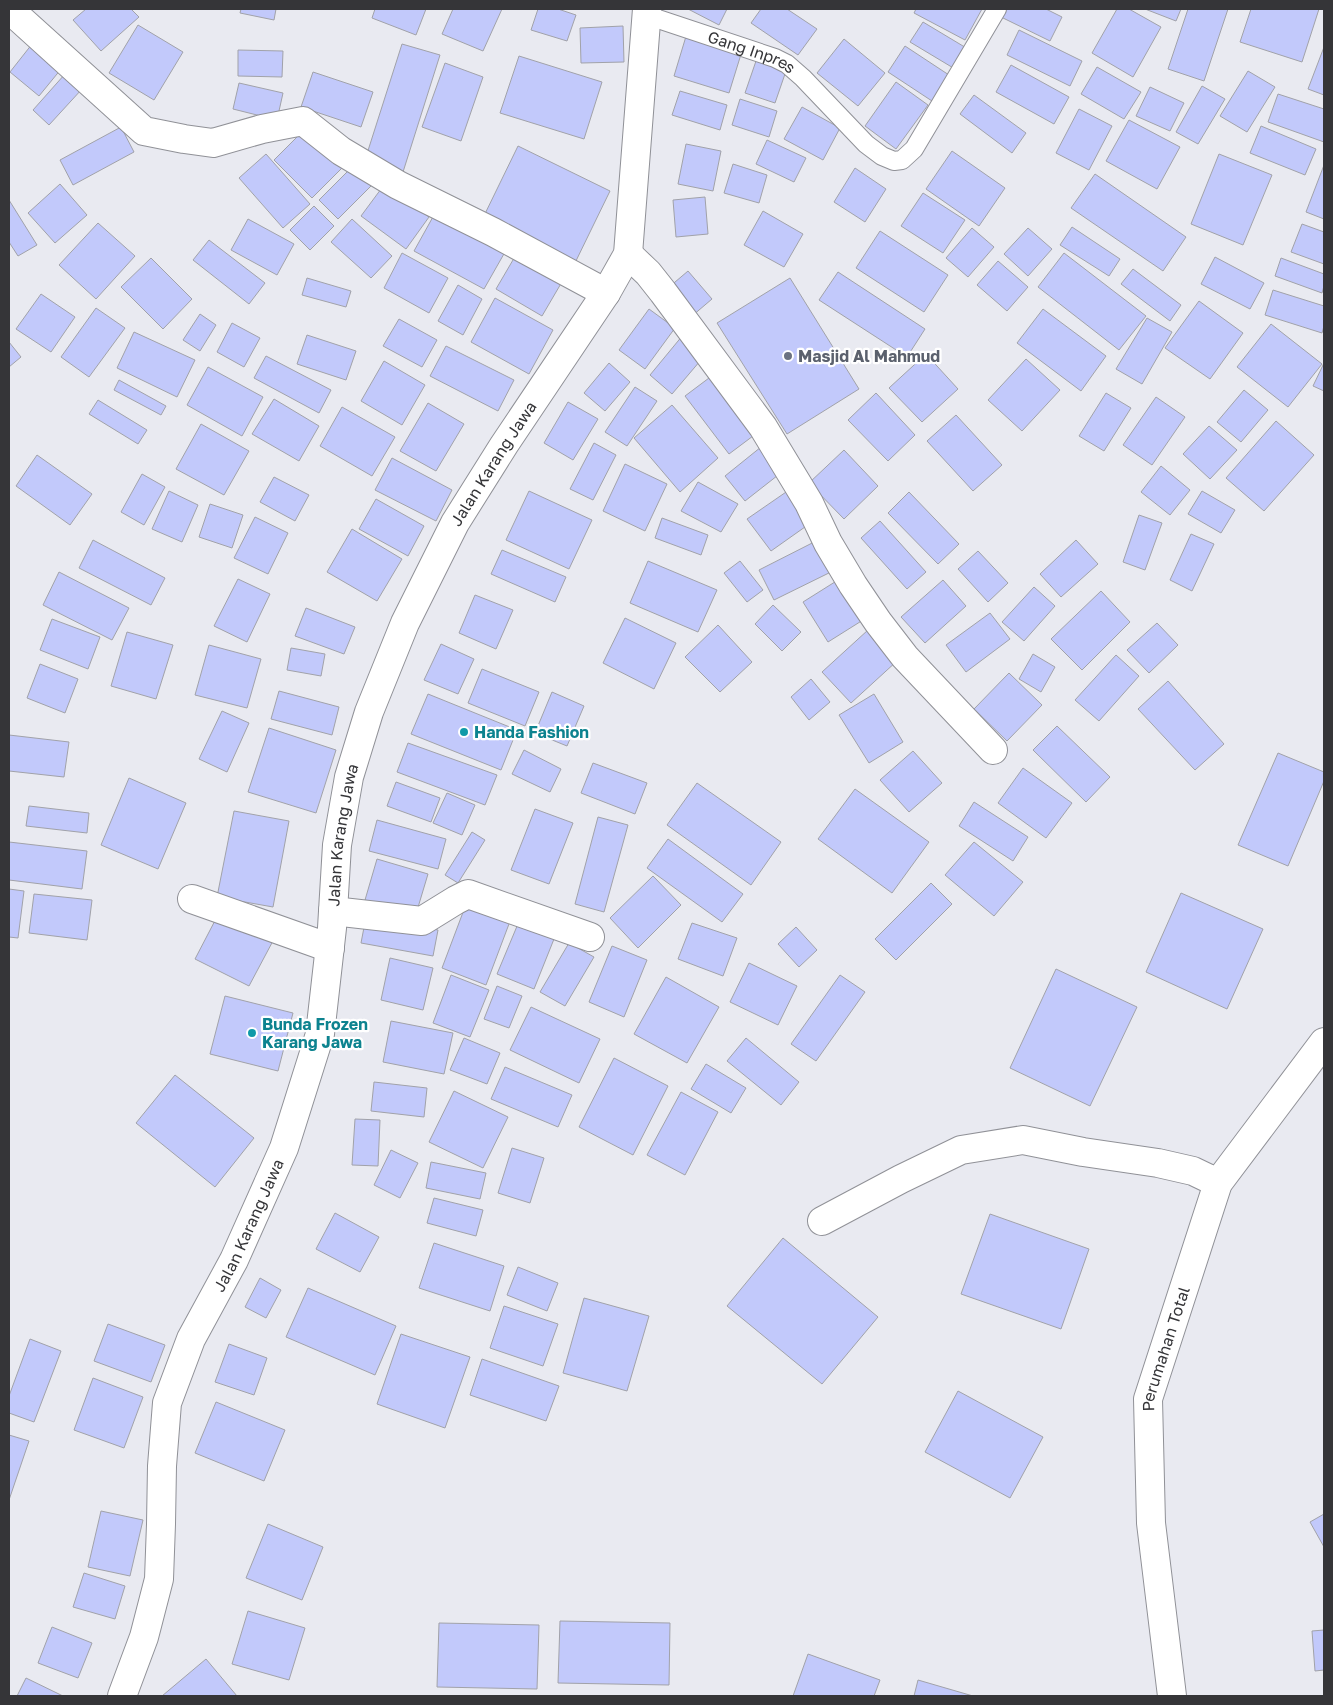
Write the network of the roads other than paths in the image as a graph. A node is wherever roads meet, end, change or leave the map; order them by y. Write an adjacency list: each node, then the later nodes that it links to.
1 (9, 9): 5 (street)
2 (997, 9): 3 (lane, Gang Inpres)
3 (646, 12): 4 (street, Jalan Karang Jawa)
4 (628, 254): 5 (street, Jalan Karang Jawa); 6 (street)
5 (606, 294): 8 (street, Jalan Karang Jawa)
6 (993, 750)
7 (192, 899): 10 (street)
8 (333, 911): 9 (street); 10 (street, Jalan Karang Jawa)
9 (590, 937)
10 (330, 948): 14 (street, Jalan Karang Jawa)
11 (1324, 1042): 12 (street, Perumahan Total)
12 (1218, 1184): 13 (street); 15 (street, Perumahan Total)
13 (822, 1221)
14 (122, 1696)
15 (1172, 1696)

